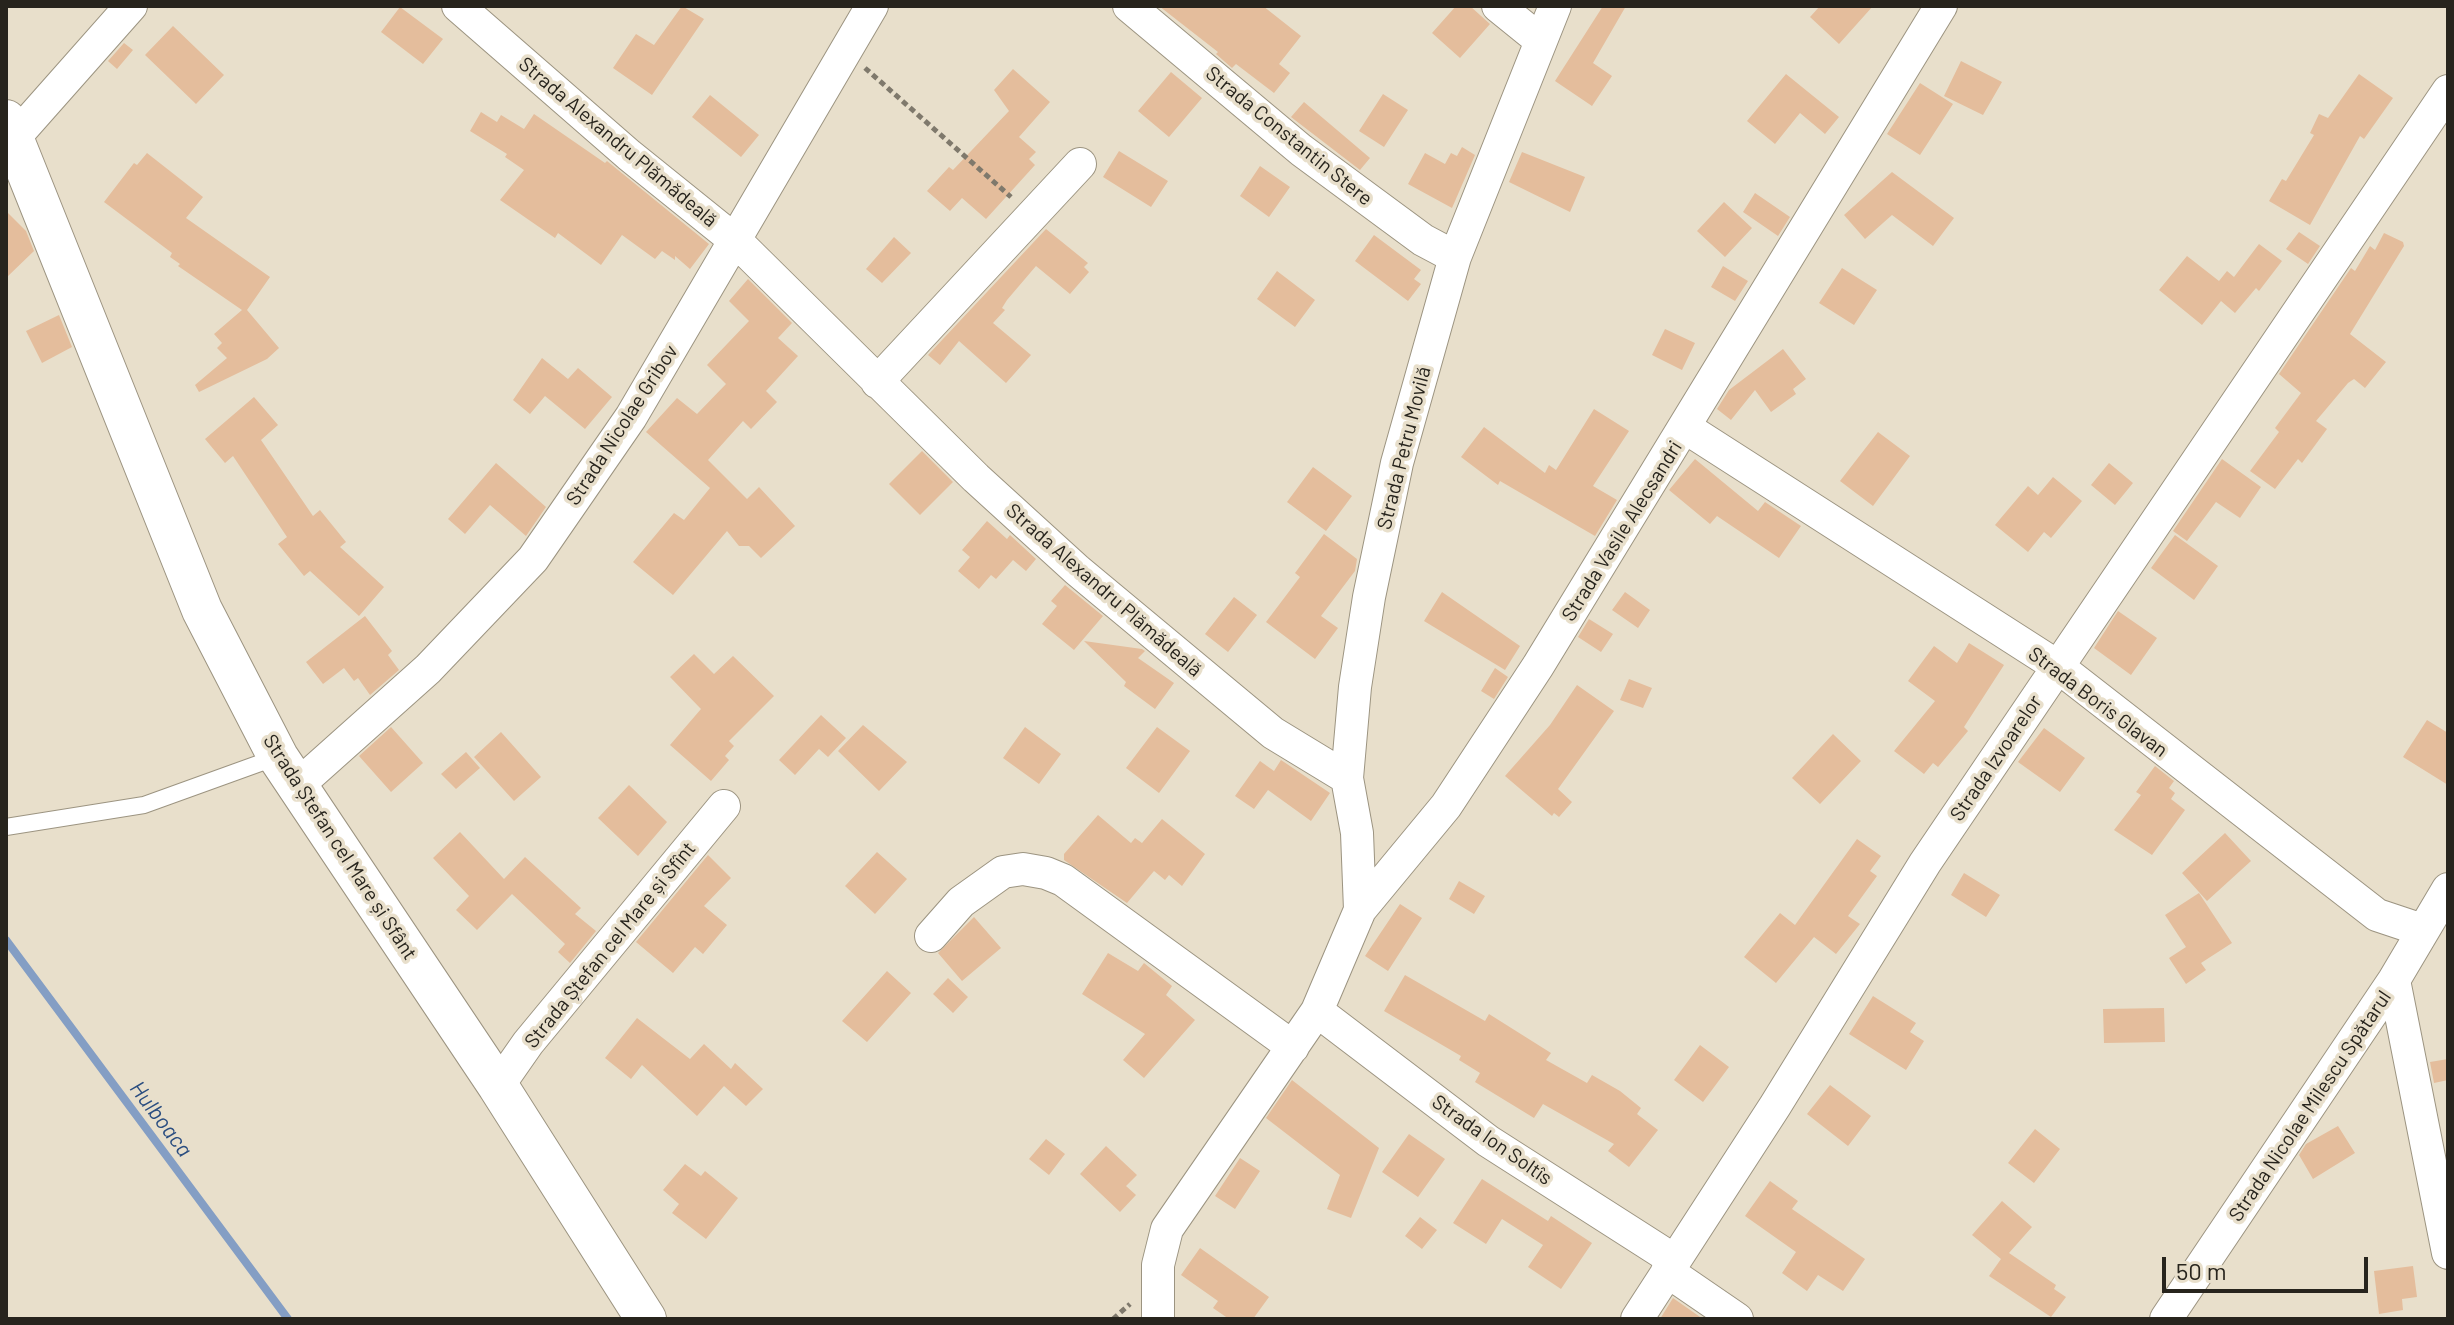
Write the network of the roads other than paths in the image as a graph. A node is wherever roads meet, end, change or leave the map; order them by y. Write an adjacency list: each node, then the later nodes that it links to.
1 (131, 6): 10 (street)
2 (458, 6): 12 (street, Strada Alexandru Plămădeală)
3 (872, 6): 12 (street, Strada Nicolae Gribov)
4 (1129, 6): 13 (street, Strada Constantin Stere)
5 (1498, 6): 8 (street)
6 (1555, 6): 8 (street, Strada Petru Movilă)
7 (1941, 6): 15 (street, Strada Vasile Alecsandri)
8 (1540, 40): 13 (street, Strada Petru Movilă)
9 (2448, 91): 16 (street, Strada Izvoarelor)
10 (11, 128): 17 (street, Strada Ștefan cel Mare și Sfânt)
11 (1080, 164): 14 (street)
12 (737, 242): 14 (street, Strada Alexandru Plămădeală); 17 (street, Strada Nicolae Gribov)
13 (1455, 257): 18 (street, Strada Petru Movilă)
14 (877, 382): 18 (street, Strada Alexandru Plămădeală)
15 (1686, 428): 16 (street, Strada Boris Glavan); 22 (street, Strada Vasile Alecsandri)
16 (2057, 666): 23 (street, Strada Boris Glavan); 30 (street, Strada Izvoarelor)
17 (288, 772): 20 (lane); 28 (street, Strada Ștefan cel Mare și Sfânt)
18 (1347, 778): 22 (street, Strada Petru Movilă)
19 (724, 806): 28 (street, Strada Ștefan cel Mare și Sfînt)
20 (6, 827)
21 (2448, 889): 23 (street, Strada Nicolae Milescu Spătarul)
22 (1360, 910): 26 (street, Strada Vasile Alecsandri)
23 (2422, 930): 25 (street, Strada Nicolae Milescu Spătarul)
24 (931, 936): 27 (street)
25 (2394, 980): 29 (street); 35 (street, Strada Nicolae Milescu Spătarul)
26 (1317, 1011): 27 (street, Strada Vasile Alecsandri); 30 (street, Strada Ion Soltîs)
27 (1293, 1047): 32 (street, Strada Vasile Alecsandri)
28 (498, 1086): 31 (street, Strada Ștefan cel Mare și Sfânt)
29 (2448, 1253)
30 (1670, 1266): 33 (street, Strada Izvoarelor); 34 (street, Strada Ion Soltîs)
31 (646, 1319)
32 (1158, 1319)
33 (1637, 1319)
34 (1737, 1319)
35 (2166, 1319)

